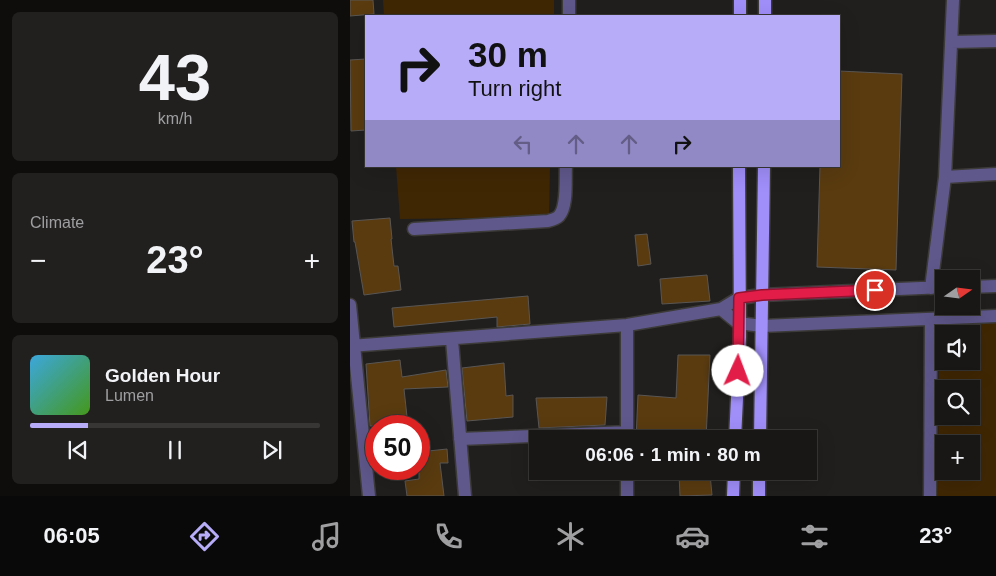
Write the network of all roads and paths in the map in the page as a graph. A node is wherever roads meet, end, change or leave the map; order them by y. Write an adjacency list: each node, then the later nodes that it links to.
1 (569, 0): 5 (street)
2 (740, 0): 6 (main road)
3 (765, 0): 7 (main road)
4 (953, 0): 9 (street)
5 (569, 15)
6 (740, 15)
7 (765, 15)
8 (996, 41): 9 (street)
9 (952, 42): 14 (street)
10 (566, 167): 15 (street)
11 (739, 167): 21 (main road)
12 (764, 167): 20 (main road)
13 (996, 174): 14 (street)
14 (945, 177): 16 (street)
15 (414, 229)
16 (938, 270)
17 (996, 286): 19 (street)
18 (935, 287): 20 (street)
19 (980, 287)
20 (762, 295): 21 (street); 28 (main road)
21 (739, 298): 23 (street); 26 (main road)
22 (350, 305): 30 (street)
23 (721, 309): 26 (street); 27 (street)
24 (996, 316): 25 (street)
25 (931, 320): 28 (street); 44 (street)
26 (738, 323): 28 (street); 32 (main road)
27 (627, 325): 29 (street); 31 (street)
28 (762, 326): 33 (main road)
29 (452, 340): 30 (street); 35 (street)
30 (352, 346): 39 (street)
31 (628, 430)
32 (736, 430)
33 (760, 430)
34 (529, 437): 35 (street)
35 (460, 439): 40 (street)
36 (628, 480): 41 (street)
37 (734, 480): 42 (main road)
38 (760, 480): 43 (main road)
39 (369, 496)
40 (465, 496)
41 (627, 496)
42 (733, 496)
43 (759, 496)
44 (930, 496)

